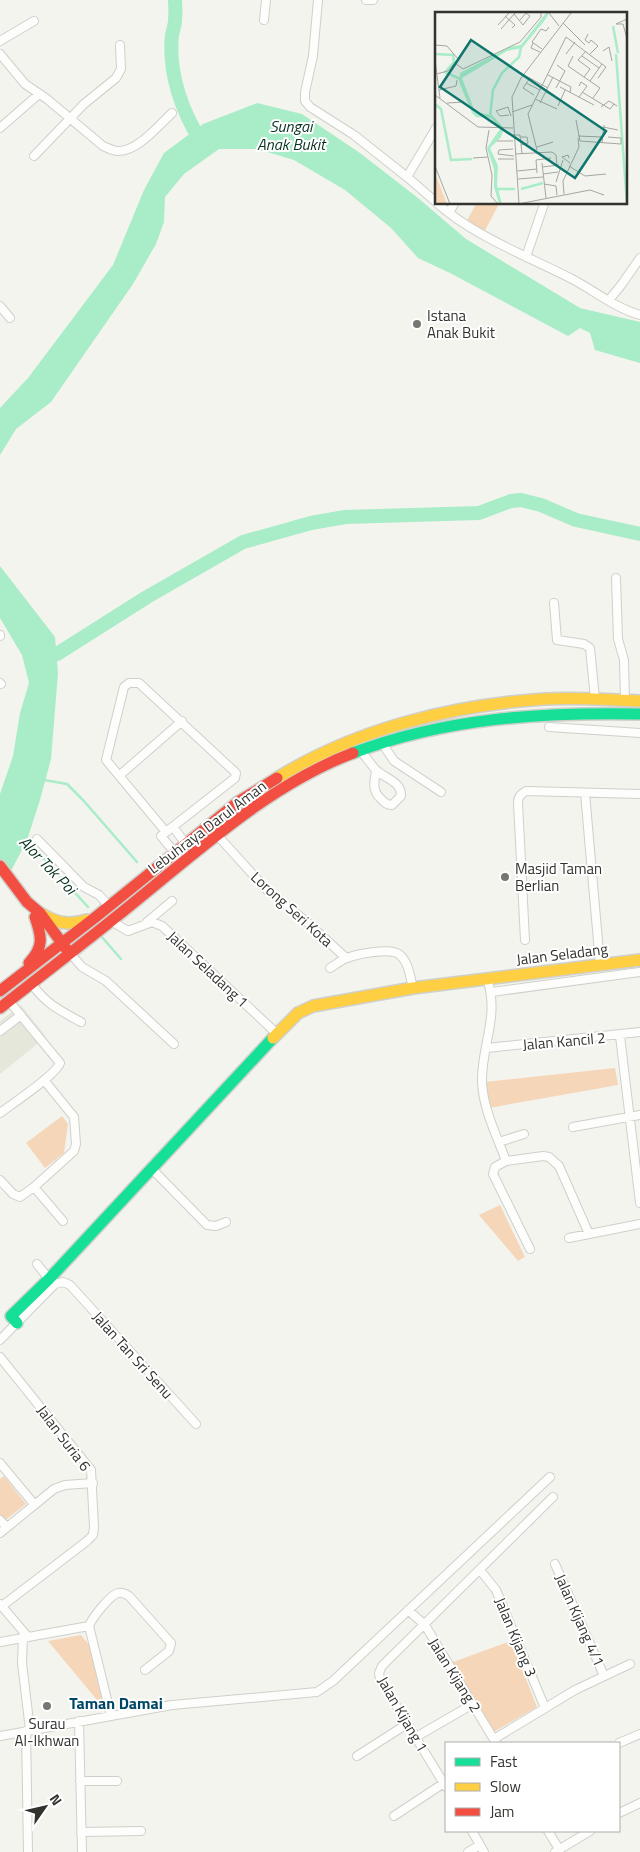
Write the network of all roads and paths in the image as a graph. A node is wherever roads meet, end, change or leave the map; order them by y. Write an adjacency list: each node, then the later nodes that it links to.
1 (266, 0): 5 (street)
2 (318, 0): 16 (street)
3 (366, 0): 4 (street)
4 (373, 0)
5 (264, 20)
6 (34, 21): 7 (street)
7 (0, 41)
8 (120, 44): 12 (street)
9 (0, 54): 10 (street)
10 (40, 94): 12 (street); 13 (street)
11 (172, 113): 12 (street)
12 (70, 118): 15 (street)
13 (0, 128)
14 (435, 130): 16 (street)
15 (34, 156)
16 (408, 177): 17 (street)
17 (435, 201)
18 (439, 205): 21 (street)
19 (454, 205): 21 (street)
20 (544, 205): 22 (street)
21 (449, 214): 22 (street)
22 (526, 257): 24 (street)
23 (640, 258): 24 (street)
24 (609, 300): 26 (street)
25 (0, 306): 27 (street)
26 (640, 315)
27 (10, 318)
28 (616, 578): 31 (street)
29 (554, 603): 30 (street)
30 (594, 700): 31 (main road, Lebuhraya Darul Aman); 47 (main road, Lebuhraya Darul Aman)
31 (624, 701): 32 (main road, Lebuhraya Darul Aman)
32 (640, 701)
33 (640, 714): 37 (main road, Lebuhraya Darul Aman)
34 (182, 721): 40 (street); 40 (street); 44 (street)
35 (548, 727): 36 (street)
36 (640, 733)
37 (382, 743): 38 (main road, Lebuhraya Darul Aman); 41 (street)
38 (360, 750): 39 (street); 45 (main road, Lebuhraya Darul Aman)
39 (376, 771)
40 (120, 775): 44 (street)
41 (441, 792)
42 (585, 793): 43 (street); 56 (street); 61 (street)
43 (640, 794)
44 (167, 832): 47 (street); 48 (street)
45 (218, 836): 54 (main road, Lebuhraya Darul Aman); 59 (street, Lorong Seri Kota)
46 (37, 839): 51 (street)
47 (186, 844): 48 (main road, Lebuhraya Darul Aman)
48 (175, 853): 51 (main road, Lebuhraya Darul Aman)
49 (0, 866): 52 (main road)
50 (172, 901): 55 (street)
51 (109, 906): 53 (main road, Lebuhraya Darul Aman)
52 (37, 915): 53 (main road); 57 (main road); 64 (main road)
53 (97, 916): 57 (main road, Lebuhraya Darul Aman)
54 (110, 921): 55 (street); 58 (main road, Lebuhraya Darul Aman)
55 (147, 922): 74 (street, Jalan Seladang 1)
56 (525, 940)
57 (59, 945): 58 (main road); 64 (main road, Lebuhraya Darul Aman)
58 (67, 956): 66 (main road, Lebuhraya Darul Aman); 78 (street)
59 (346, 958): 62 (street); 67 (street)
60 (640, 960): 61 (main road, Jalan Seladang)
61 (600, 964): 65 (main road, Jalan Seladang)
62 (330, 968)
63 (640, 972): 69 (street)
64 (16, 979): 68 (main road, Lebuhraya Darul Aman)
65 (487, 979): 67 (main road, Jalan Seladang); 69 (street)
66 (31, 983): 70 (main road, Lebuhraya Darul Aman); 73 (street)
67 (412, 988): 88 (main road, Jalan Seladang)
68 (0, 991)
69 (492, 992): 79 (street)
70 (9, 1001): 71 (main road, Lebuhraya Darul Aman); 72 (street)
71 (0, 1008)
72 (21, 1015): 75 (street); 80 (street)
73 (81, 1022)
74 (274, 1030)
75 (0, 1031)
76 (640, 1032): 77 (street, Jalan Kancil 2)
77 (620, 1036): 79 (street, Jalan Kancil 2); 83 (street)
78 (174, 1044)
79 (487, 1048): 86 (street)
80 (44, 1080): 81 (street); 90 (street)
81 (0, 1113)
82 (640, 1115): 83 (street)
83 (629, 1117): 84 (street); 91 (street)
84 (573, 1127)
85 (524, 1134): 86 (street)
86 (499, 1142): 87 (street)
87 (506, 1161): 95 (street); 97 (street)
88 (152, 1169): 93 (street); 99 (main road, Jalan Seladang)
89 (0, 1180): 90 (street)
90 (34, 1188): 92 (street)
91 (640, 1204)
92 (63, 1222)
93 (226, 1222)
94 (640, 1224): 95 (street)
95 (589, 1234): 96 (street)
96 (569, 1238)
97 (530, 1250)
98 (36, 1264): 99 (street)
99 (49, 1279): 100 (main road, Jalan Seladang)
100 (17, 1323): 101 (street); 103 (street, Jalan Tan Sri Senu)
101 (0, 1340)
102 (0, 1357): 106 (street, Jalan Suria 6)
103 (196, 1424)
104 (0, 1463): 108 (street)
105 (550, 1476): 115 (street)
106 (93, 1483): 108 (street); 114 (street, Jalan Suria 6)
107 (553, 1497): 113 (street)
108 (34, 1504): 110 (street)
109 (0, 1520): 110 (street)
110 (7, 1527): 111 (street)
111 (0, 1533)
112 (556, 1564): 122 (street, Jalan Kijang 4/1)
113 (480, 1570): 117 (street); 124 (street, Jalan Kijang 3)
114 (1, 1605): 118 (street)
115 (408, 1610): 117 (street, Jalan Kijang 2); 125 (street)
116 (89, 1626): 118 (street); 121 (street); 125 (street)
117 (424, 1626): 123 (street, Jalan Kijang 2); 127 (street, Jalan Kijang 1)
118 (25, 1637): 119 (street); 128 (street)
119 (0, 1642)
120 (630, 1664): 122 (street)
121 (145, 1670)
122 (604, 1676): 124 (street)
123 (473, 1704): 131 (street); 132 (street, Jalan Kijang 2)
124 (545, 1708): 132 (street)
125 (112, 1716): 126 (street)
126 (79, 1721): 128 (street); 135 (street)
127 (407, 1724): 131 (street, Jalan Kijang 1); 134 (street)
128 (28, 1731): 130 (street); 148 (street)
129 (640, 1734): 133 (street)
130 (0, 1736)
131 (416, 1738): 137 (street, Jalan Kijang 1)
132 (495, 1741)
133 (620, 1744)
134 (357, 1756)
135 (80, 1781): 136 (street); 142 (street)
136 (117, 1781)
137 (445, 1785): 140 (street)
138 (640, 1803): 139 (street)
139 (621, 1812)
140 (394, 1816)
141 (141, 1831): 142 (street)
142 (81, 1832): 149 (street)
143 (473, 1832): 146 (street)
144 (549, 1832): 147 (street)
145 (589, 1832): 147 (street)
146 (482, 1849): 150 (street)
147 (562, 1850)
148 (28, 1852)
149 (82, 1852)
150 (468, 1852)

